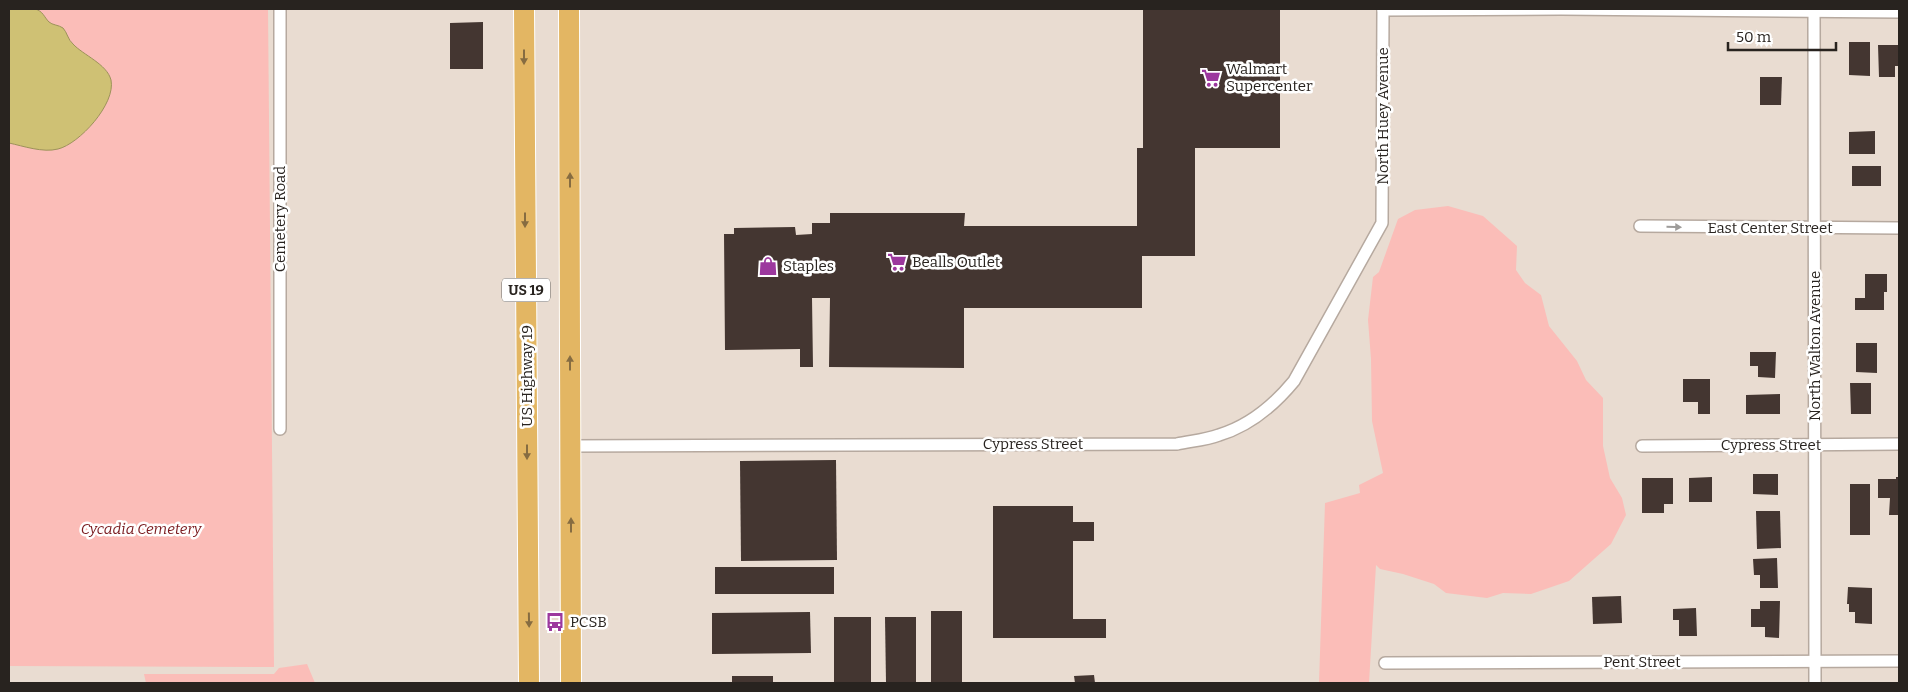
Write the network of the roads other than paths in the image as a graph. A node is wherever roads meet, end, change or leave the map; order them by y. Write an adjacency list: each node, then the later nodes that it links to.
1 (280, 9): 11 (street, Cemetery Road)
2 (524, 9): 19 (highway, US Highway 19 / US 19, one-way to 19)
3 (569, 9): 14 (highway, US 19, one-way to 3)
4 (1383, 9): 5 (street); 7 (street, North Huey Avenue)
5 (1814, 10): 6 (street); 9 (street, North Walton Avenue)
6 (1899, 12)
7 (1382, 223): 14 (street, Cypress Street)
8 (1640, 226): 9 (street, East Center Street, one-way to 9)
9 (1814, 228): 10 (street, East Center Street); 13 (street, North Walton Avenue)
10 (1899, 228)
11 (280, 429)
12 (1899, 444): 13 (street, Cypress Street)
13 (1816, 445): 15 (street, Cypress Street); 16 (street, North Walton Avenue)
14 (571, 446): 20 (highway, US 19, one-way to 14)
15 (1642, 446)
16 (1815, 661): 17 (street, Pent Street); 18 (street, Pent Street); 21 (street, North Walton Avenue)
17 (1899, 661)
18 (1385, 663)
19 (529, 683)
20 (571, 683)
21 (1815, 683)

